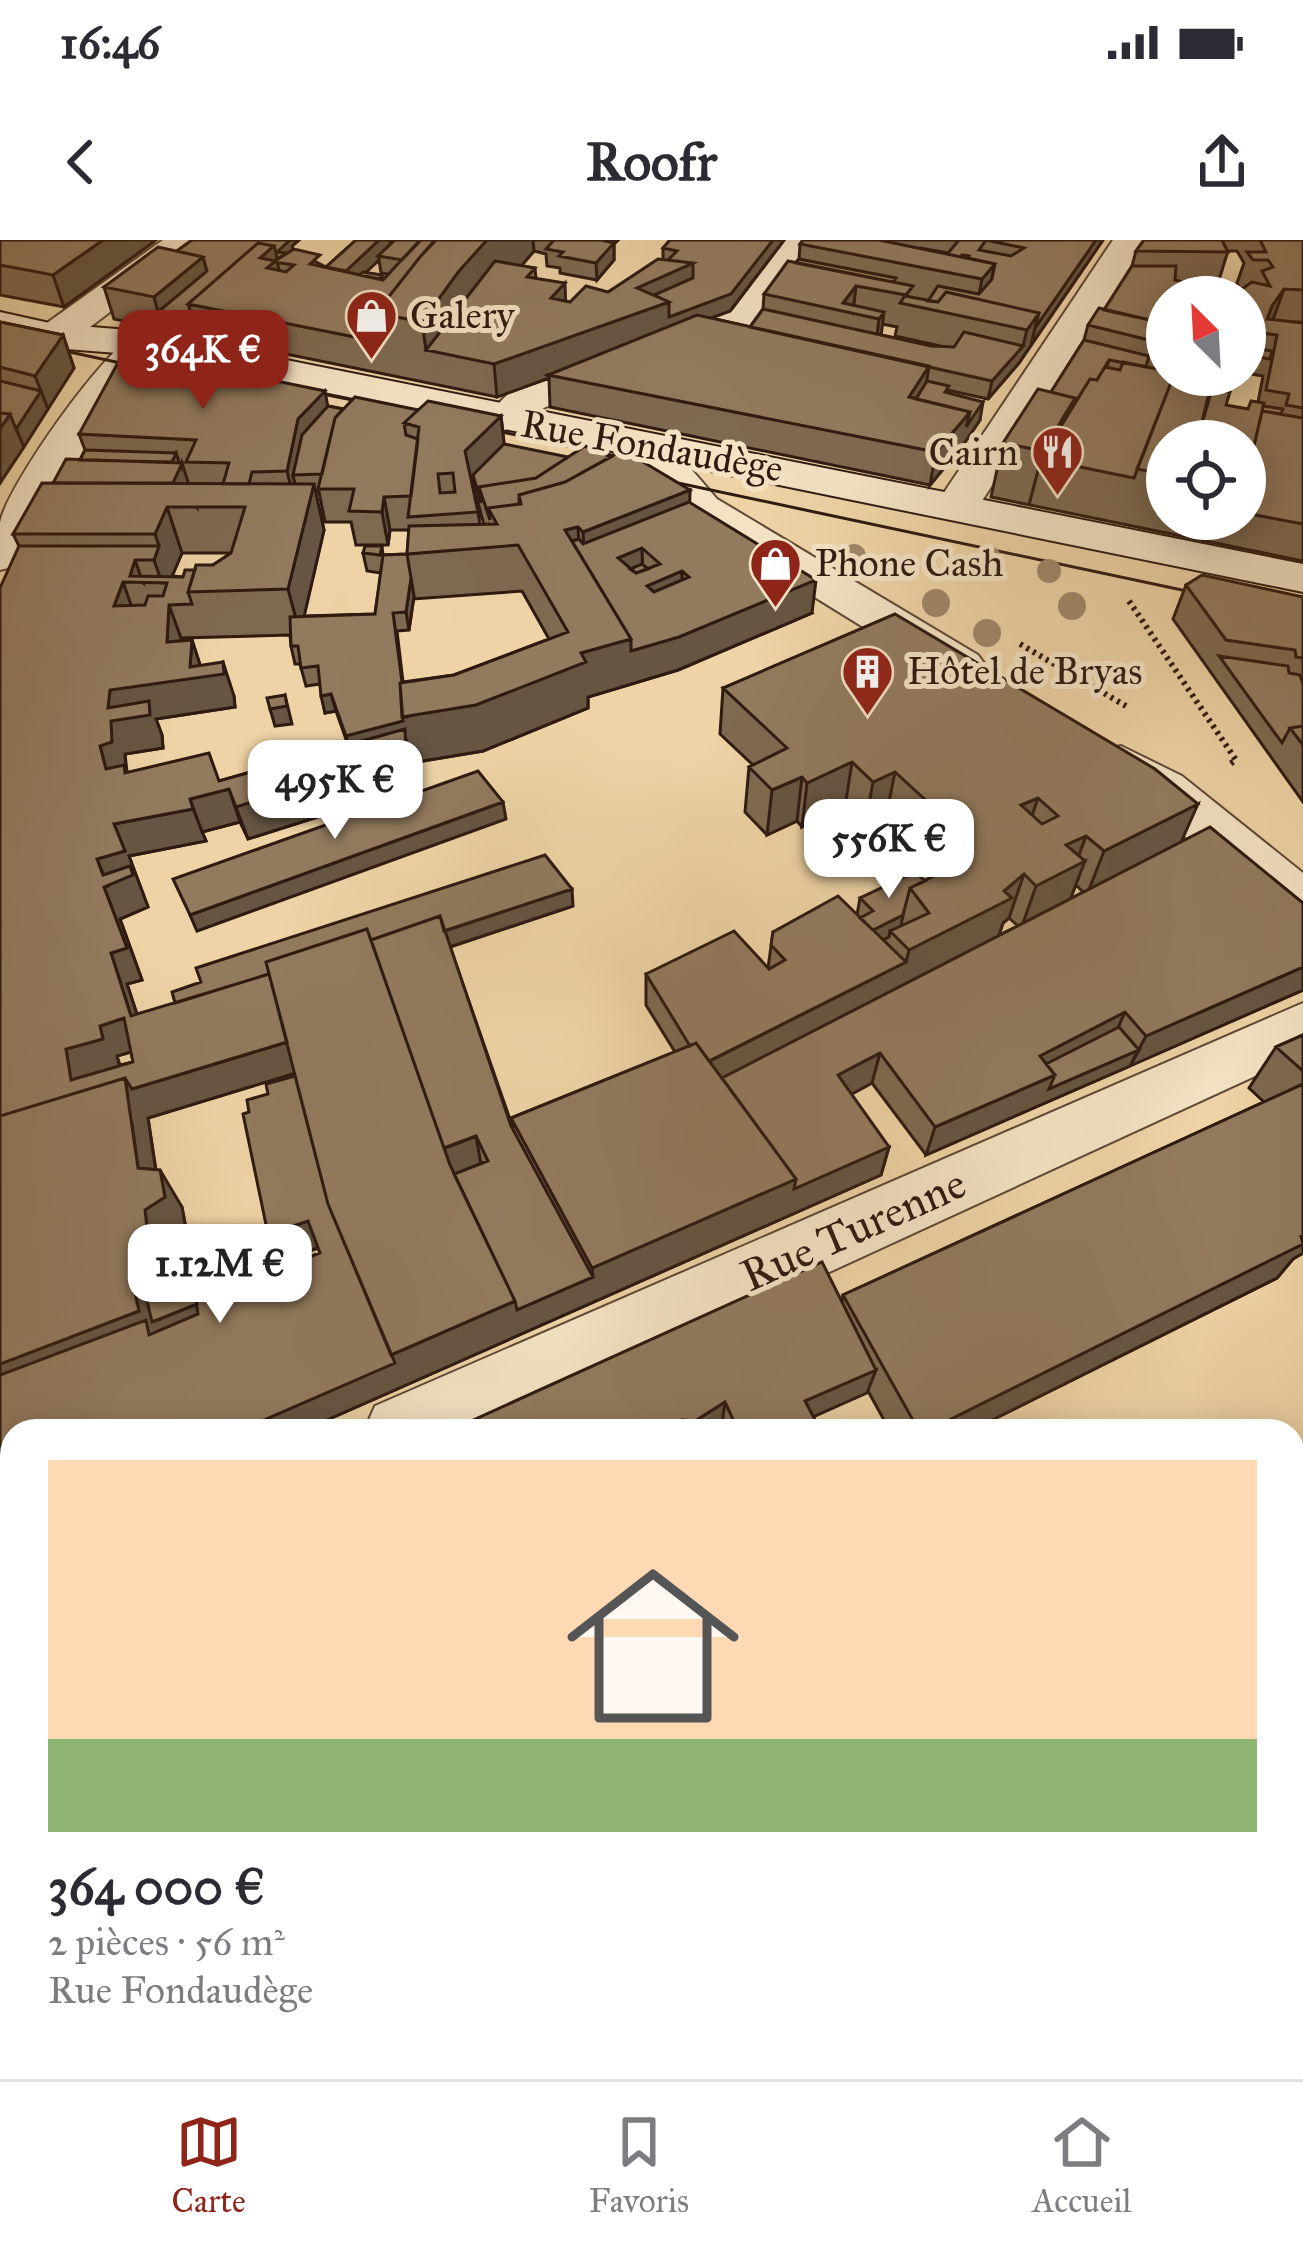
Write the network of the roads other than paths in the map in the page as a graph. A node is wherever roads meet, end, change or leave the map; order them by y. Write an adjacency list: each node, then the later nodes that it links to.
1 (185, 240): 5 (street)
2 (804, 240): 7 (street)
3 (1131, 240): 9 (street)
4 (0, 323): 5 (street, Rue Fondaudège)
5 (54, 336): 6 (street, Rue Fondaudège)
6 (142, 344): 7 (street, Rue Fondaudège); 10 (street)
7 (504, 419): 8 (street, Rue Fondaudège)
8 (651, 448): 9 (street, Rue Fondaudège); 12 (street)
9 (957, 506): 11 (street, Rue Fondaudège)
10 (0, 556)
11 (1303, 578)
12 (1004, 693)
13 (1083, 741): 14 (street)
14 (1303, 904)
15 (1303, 1027): 16 (street, Rue Turenne)
16 (429, 1419)

